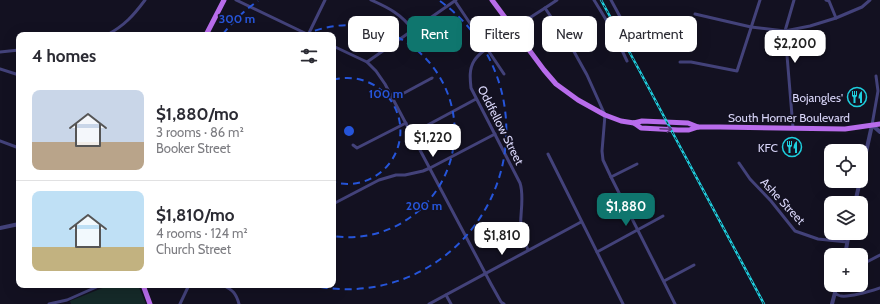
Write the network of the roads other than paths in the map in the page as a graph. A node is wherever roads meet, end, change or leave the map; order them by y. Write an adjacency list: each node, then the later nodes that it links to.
1 (145, 0): 28 (street)
2 (224, 0): 29 (main road)
3 (236, 0): 30 (street)
4 (325, 0): 31 (street)
5 (373, 0): 24 (street)
6 (448, 0): 16 (street)
7 (456, 0): 16 (street); 25 (street)
8 (492, 0): 20 (main road, South Horner Boulevard)
9 (557, 0): 17 (street, Oddfellow Street)
10 (594, 0): 39 (street)
11 (611, 0): 22 (street)
12 (760, 0): 26 (street)
13 (794, 0): 27 (street)
14 (826, 0): 23 (street)
15 (870, 0): 23 (street)
16 (450, 4): 19 (street)
17 (545, 8): 21 (street, Oddfellow Street); 49 (street)
18 (695, 14): 26 (street)
19 (433, 16)
20 (504, 16)
21 (533, 16)
22 (620, 16)
23 (836, 18): 27 (street)
24 (407, 22)
25 (470, 22)
26 (751, 27): 27 (street); 41 (street)
27 (785, 31): 53 (street)
28 (112, 32)
29 (208, 32)
30 (302, 32)
31 (309, 32)
32 (407, 34): 40 (street)
33 (336, 47): 40 (street)
34 (16, 50): 35 (street)
35 (0, 52)
36 (482, 52): 48 (street, Oddfellow Street)
37 (490, 52): 44 (street)
38 (530, 52): 49 (main road, South Horner Boulevard)
39 (627, 61)
40 (367, 62): 47 (street)
41 (680, 62)
42 (0, 69): 43 (street)
43 (16, 74)
44 (504, 74)
45 (876, 76): 52 (street)
46 (432, 78): 47 (street)
47 (393, 98): 50 (street)
48 (476, 99): 55 (street); 56 (street, Oddfellow Street)
49 (605, 115): 53 (main road, South Horner Boulevard); 65 (street)
50 (406, 123): 55 (street); 59 (street)
51 (880, 124): 52 (main road, South Horner Boulevard)
52 (872, 125): 53 (main road, South Horner Boulevard); 54 (street); 58 (street)
53 (793, 128)
54 (880, 132)
55 (411, 134): 64 (street)
56 (495, 134): 64 (street); 74 (street, Oddfellow Street)
57 (0, 141): 60 (street)
58 (868, 144)
59 (353, 145)
60 (16, 147)
61 (548, 154): 68 (street)
62 (739, 163): 72 (street, Ashe Street)
63 (637, 164): 65 (street)
64 (430, 168): 66 (street); 79 (street)
65 (611, 177): 71 (street)
66 (336, 202)
67 (663, 216): 71 (street)
68 (581, 222): 74 (street); 75 (street)
69 (16, 225): 70 (street)
70 (0, 228)
71 (637, 230): 75 (street); 80 (street)
72 (847, 242): 73 (street)
73 (846, 248)
74 (528, 250): 79 (street)
75 (597, 252): 97 (street)
76 (880, 255): 77 (street)
77 (868, 261)
78 (694, 265): 80 (street)
79 (486, 274): 87 (street); 96 (street)
80 (664, 281): 98 (street)
81 (94, 288): 88 (street)
82 (144, 288): 91 (main road)
83 (188, 288): 92 (street)
84 (228, 288): 93 (street)
85 (880, 288): 86 (street)
86 (835, 294): 99 (street)
87 (446, 295): 94 (street); 95 (street)
88 (67, 300): 89 (street); 90 (street)
89 (49, 304)
90 (68, 304)
91 (150, 304)
92 (180, 304)
93 (239, 304)
94 (429, 304)
95 (451, 304)
96 (504, 304)
97 (623, 304)
98 (676, 304)
99 (832, 304)

